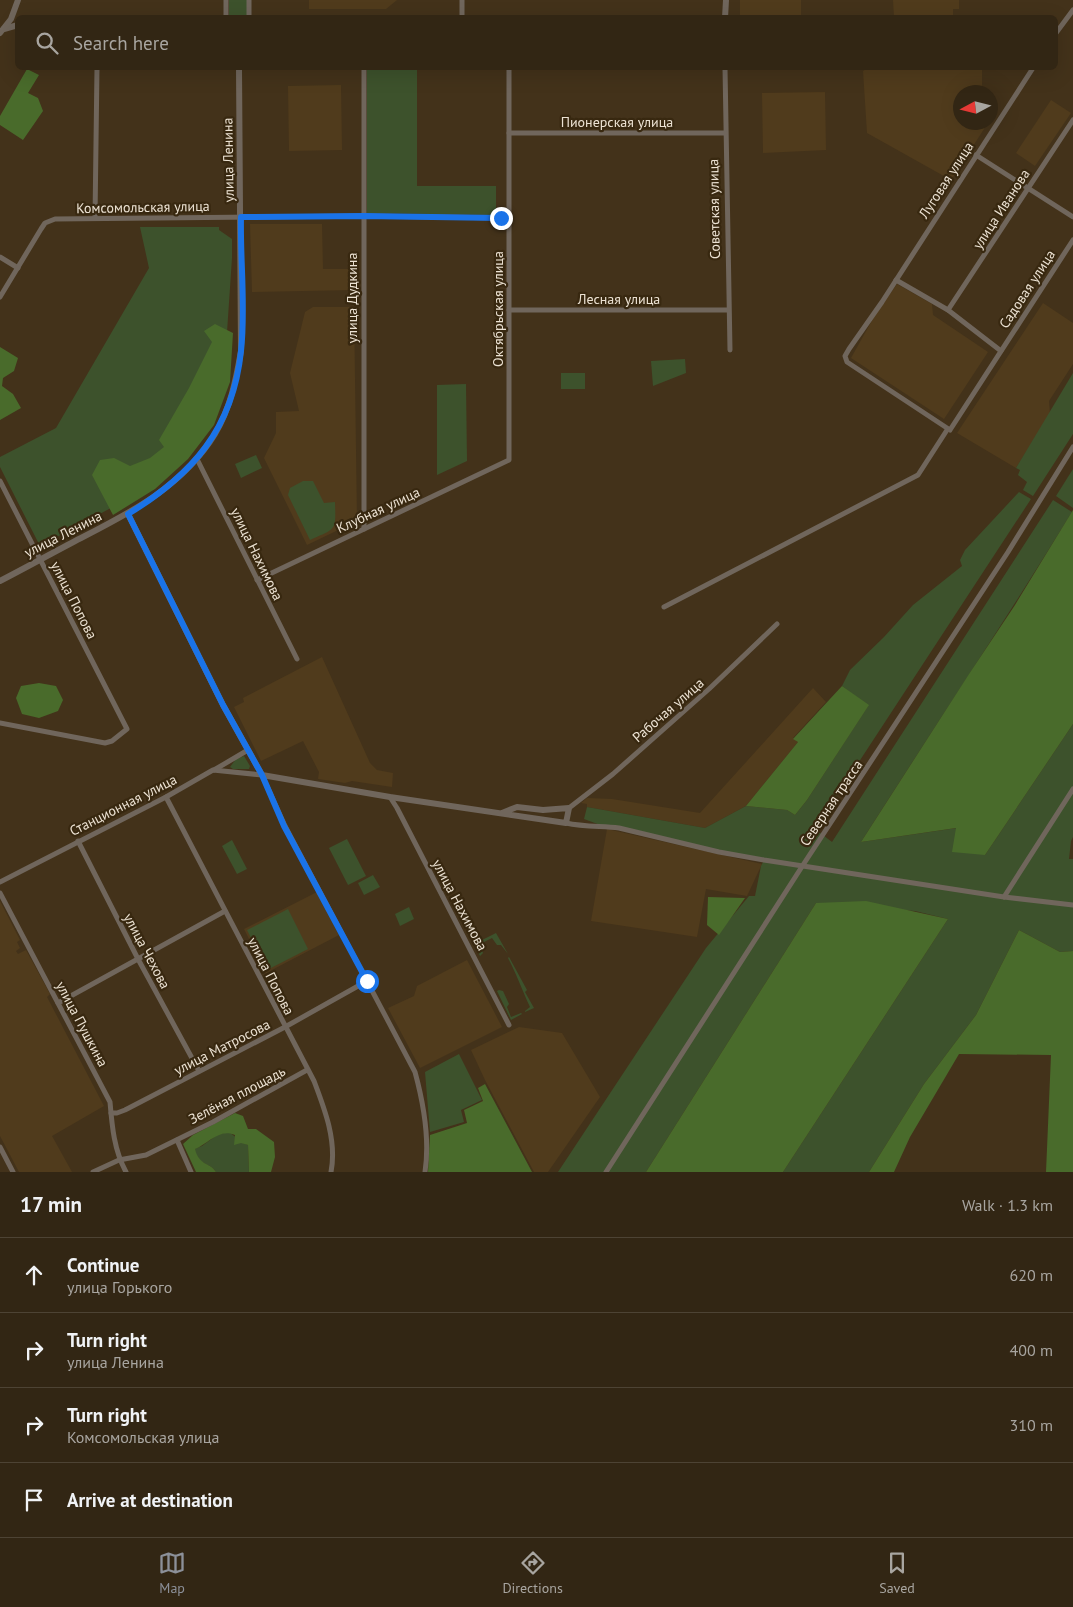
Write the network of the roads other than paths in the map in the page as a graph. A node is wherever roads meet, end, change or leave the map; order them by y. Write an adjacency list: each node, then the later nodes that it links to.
1 (226, 0): 7 (street)
2 (249, 0): 8 (street)
3 (462, 0): 9 (street)
4 (726, 0): 10 (street)
5 (18, 4): 13 (street)
6 (1073, 10): 11 (street)
7 (226, 15)
8 (249, 15)
9 (462, 15)
10 (725, 15)
11 (1071, 19): 14 (street)
12 (15, 26): 13 (street)
13 (1, 31)
14 (1058, 31)
15 (96, 70): 29 (street)
16 (239, 70): 27 (street, улица Ленина)
17 (364, 70): 26 (street, улица Дудкина)
18 (509, 70): 22 (street, Октябрьская улица)
19 (725, 70): 23 (street, Советская улица)
20 (1032, 70): 24 (street, Луговая улица)
21 (1073, 120): 25 (street, улица Иванова)
22 (509, 133): 23 (street, Пионерская улица); 30 (street, Октябрьская улица)
23 (725, 133): 37 (street, Советская улица)
24 (976, 154): 25 (street); 34 (street, Луговая улица)
25 (1028, 188): 28 (street); 38 (street, улица Иванова)
26 (364, 216): 27 (street, Комсомольская улица); 30 (street, Комсомольская улица); 47 (street, улица Дудкина)
27 (241, 217): 29 (street, Комсомольская улица); 43 (street, улица Ленина)
28 (1073, 217)
29 (95, 218): 33 (street, Комсомольская улица)
30 (509, 218): 36 (street, Октябрьская улица)
31 (1073, 240): 40 (street, Садовая улица)
32 (0, 257): 33 (street)
33 (18, 268): 35 (street, Комсомольская улица)
34 (896, 280): 38 (street); 41 (street, Луговая улица)
35 (0, 297)
36 (509, 310): 37 (street, Лесная улица); 44 (street, Октябрьская улица)
37 (728, 310): 39 (street, Советская улица)
38 (948, 310): 40 (street)
39 (730, 350)
40 (1001, 351): 41 (street, Садовая улица)
41 (947, 430): 51 (street, Садовая улица)
42 (1073, 447): 65 (street, Северная трасса)
43 (197, 459): 46 (street, улица Ленина); 49 (street, улица Нахимова)
44 (509, 460): 47 (street, Клубная улица)
45 (0, 481): 48 (street, улица Попова)
46 (128, 514): 48 (street, улица Ленина); 55 (street)
47 (364, 529): 49 (street, Клубная улица)
48 (40, 560): 50 (street, улица Ленина); 54 (street, улица Попова)
49 (257, 580): 53 (street, улица Нахимова)
50 (0, 581)
51 (664, 607)
52 (777, 624): 61 (street, Рабочая улица)
53 (296, 660)
54 (0, 723)
55 (248, 750): 56 (street, Станционная улица); 57 (street)
56 (213, 770): 57 (street); 59 (street, Станционная улица)
57 (262, 775): 60 (street); 72 (street)
58 (1073, 789): 68 (street)
59 (166, 797): 64 (street, Станционная улица); 70 (street, улица Попова)
60 (390, 797): 62 (street); 74 (street, улица Нахимова)
61 (569, 808): 62 (street); 63 (street)
62 (502, 813): 63 (street)
63 (566, 823): 65 (street)
64 (78, 841): 66 (street, Станционная улица); 71 (street, улица Чехова)
65 (803, 865): 68 (street); 88 (street, Северная трасса)
66 (0, 882)
67 (0, 893): 73 (street, улица Пушкина)
68 (1004, 897): 69 (street)
69 (1073, 905)
70 (225, 912): 71 (street); 75 (street, улица Попова)
71 (138, 959): 73 (street); 77 (street, улица Чехова)
72 (367, 981): 75 (street, улица Матросова); 87 (street)
73 (58, 1003): 78 (street, улица Пушкина)
74 (509, 1025)
75 (285, 1027): 76 (street, улица Попова); 77 (street, улица Матросова)
76 (307, 1070): 79 (street, Зелёная площадь); 86 (street, улица Попова)
77 (199, 1071): 78 (street, улица Матросова)
78 (111, 1113): 81 (street, улица Пушкина)
79 (177, 1140): 81 (street, Зелёная площадь); 85 (street)
80 (0, 1147): 82 (street)
81 (119, 1160): 83 (street, Зелёная площадь); 84 (street, улица Пушкина)
82 (13, 1172)
83 (93, 1172)
84 (126, 1172)
85 (191, 1172)
86 (331, 1172)
87 (425, 1172)
88 (606, 1172)

